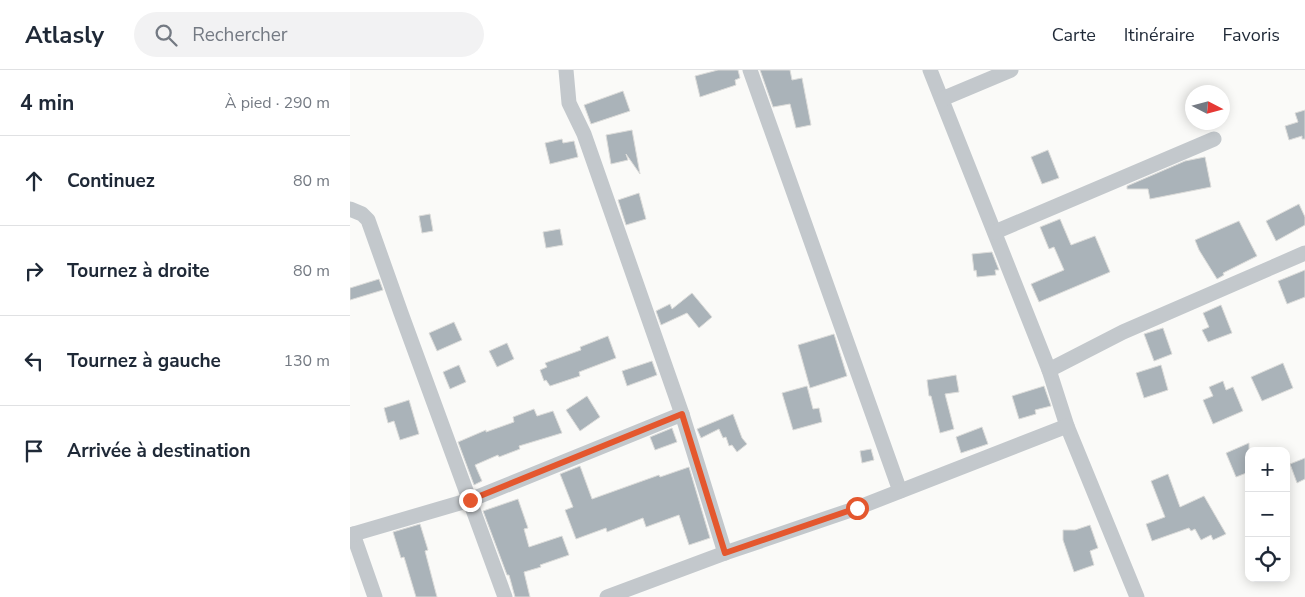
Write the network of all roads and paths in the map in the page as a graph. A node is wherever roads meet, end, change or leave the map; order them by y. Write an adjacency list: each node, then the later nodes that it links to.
1 (566, 70): 11 (street)
2 (750, 70): 13 (street)
3 (930, 70): 5 (street)
4 (1011, 70): 5 (street)
5 (942, 99): 8 (street)
6 (1214, 138): 8 (street)
7 (350, 209): 14 (street)
8 (995, 232): 10 (street)
9 (1305, 253): 10 (street)
10 (1049, 370): 12 (street)
11 (682, 414): 14 (street); 16 (street)
12 (1067, 426): 13 (street); 21 (street)
13 (900, 491): 16 (street)
14 (470, 500): 15 (street); 19 (street)
15 (352, 534): 18 (street)
16 (725, 553): 17 (street)
17 (626, 594): 20 (street)
18 (375, 597)
19 (505, 597)
20 (607, 597)
21 (1137, 597)

